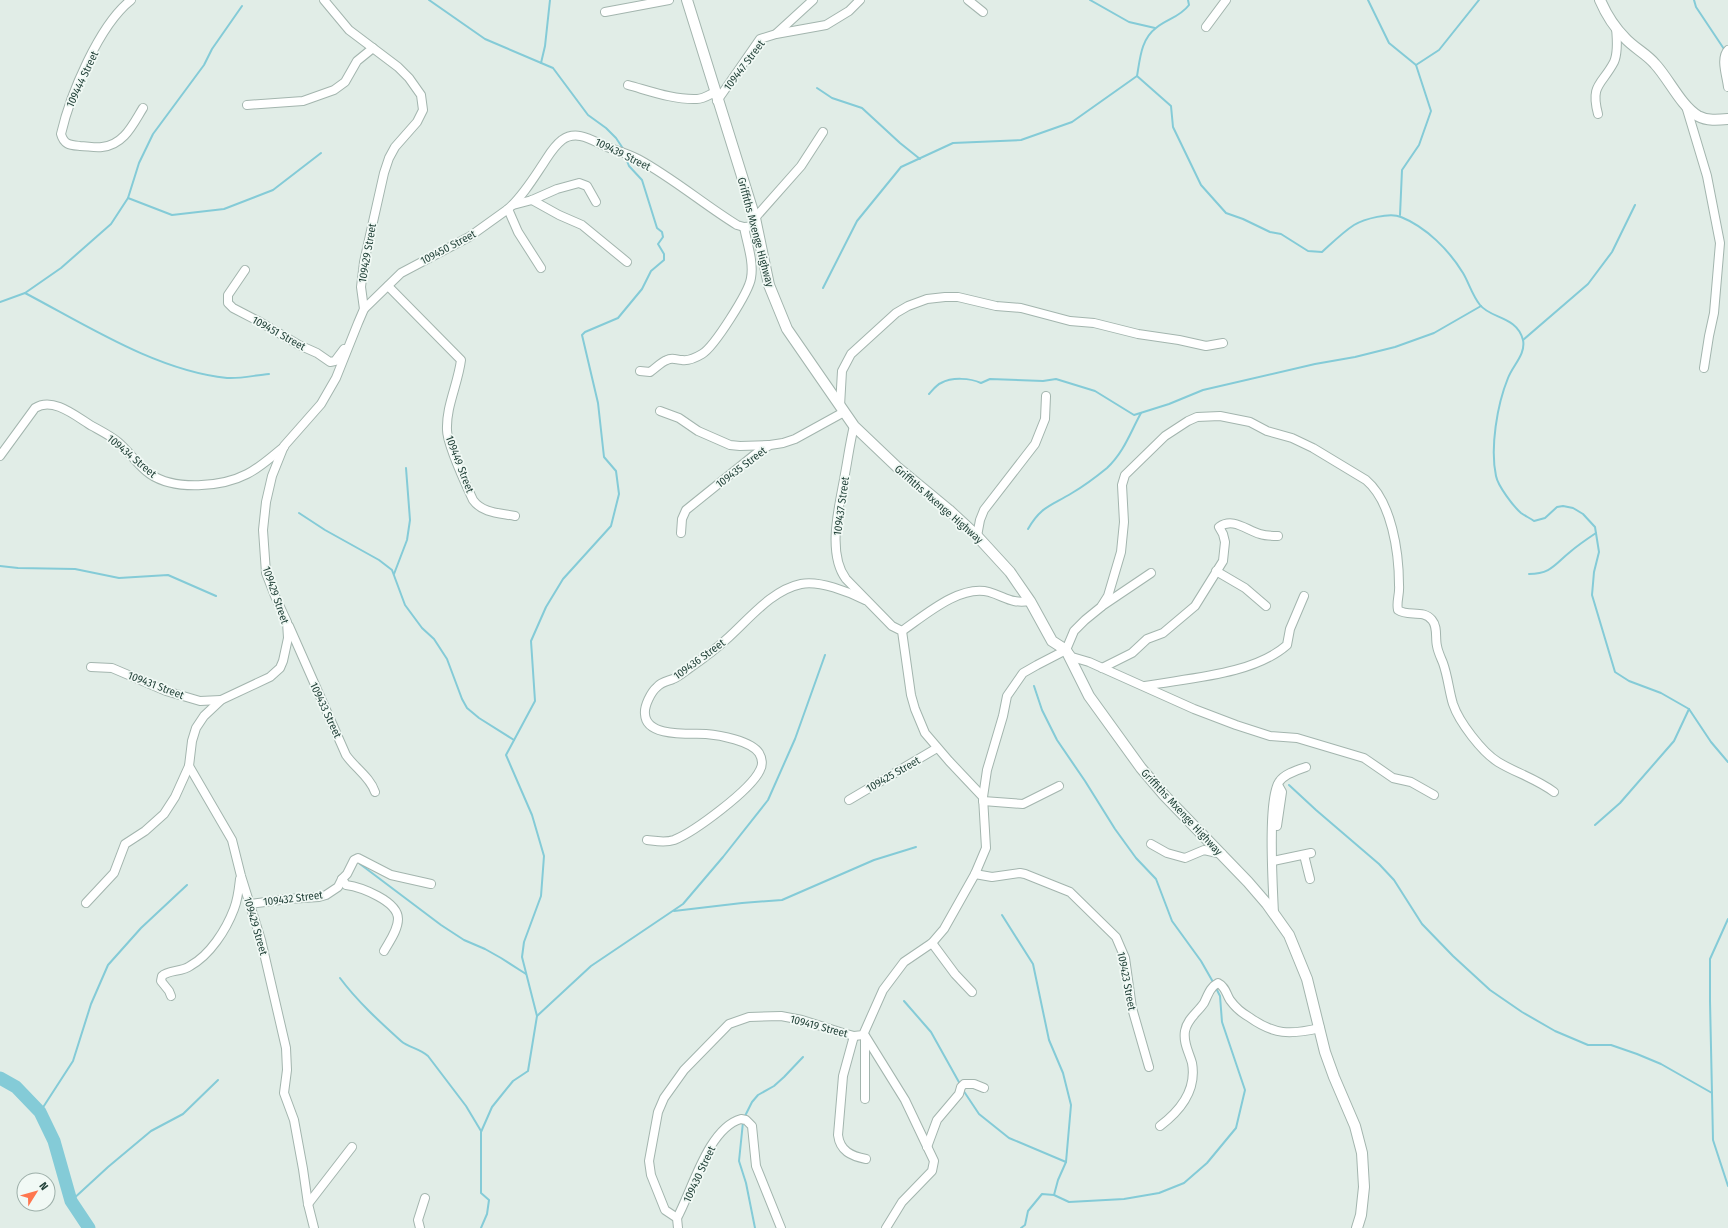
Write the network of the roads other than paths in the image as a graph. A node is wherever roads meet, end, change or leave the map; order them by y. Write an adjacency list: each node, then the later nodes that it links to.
1 (132, 0): 22 (street, 109444 Street)
2 (324, 0): 15 (street, 109429 Street)
3 (669, 0): 10 (street)
4 (687, 0): 19 (street, Griffiths Mxenge Highway)
5 (813, 0): 14 (street)
6 (860, 0): 14 (street, 109447 Street)
7 (968, 0): 11 (street)
8 (1226, 0): 12 (street)
9 (1600, 0): 13 (street)
10 (605, 12)
11 (983, 12)
12 (1206, 27)
13 (1616, 28): 21 (street); 23 (street)
14 (776, 34): 19 (street, 109447 Street)
15 (373, 48): 20 (street); 35 (street, 109429 Street)
16 (1728, 50): 18 (street)
17 (628, 85): 19 (street)
18 (1728, 87)
19 (716, 96): 29 (street, Griffiths Mxenge Highway)
20 (247, 105)
21 (1686, 105): 24 (street); 38 (street)
22 (143, 108)
23 (1598, 114)
24 (1728, 119)
25 (823, 132): 29 (street)
26 (532, 200): 27 (street); 28 (street); 31 (street)
27 (596, 202)
28 (511, 207): 30 (street, 109439 Street); 32 (street); 34 (street, 109450 Street)
29 (756, 222): 30 (street); 41 (street, Griffiths Mxenge Highway)
30 (744, 227): 39 (street)
31 (627, 262)
32 (542, 268)
33 (245, 270): 36 (street, 109451 Street)
34 (388, 286): 35 (street, 109450 Street); 47 (street, 109449 Street)
35 (364, 309): 36 (street, 109429 Street)
36 (354, 333): 45 (street, 109429 Street)
37 (1223, 343): 41 (street)
38 (1704, 368)
39 (640, 371)
40 (1046, 396): 49 (street)
41 (842, 409): 43 (street, Griffiths Mxenge Highway); 44 (street, 109435 Street)
42 (660, 411): 44 (street)
43 (854, 426): 49 (street, Griffiths Mxenge Highway); 54 (street, 109437 Street)
44 (770, 445): 48 (street, 109435 Street)
45 (284, 446): 46 (street, 109434 Street); 58 (street, 109429 Street)
46 (0, 456)
47 (514, 516)
48 (681, 533)
49 (977, 536): 55 (street, Griffiths Mxenge Highway)
50 (1278, 536): 51 (street)
51 (1216, 571): 56 (street); 62 (street)
52 (1151, 573): 57 (street)
53 (1304, 596): 63 (street)
54 (868, 601): 59 (street, 109437 Street); 76 (street, 109436 Street)
55 (1030, 601): 59 (street); 60 (street, Griffiths Mxenge Highway)
56 (1266, 606)
57 (1101, 607): 60 (street); 72 (street)
58 (287, 622): 64 (street, 109429 Street); 71 (street, 109433 Street)
59 (902, 632): 65 (street)
60 (1066, 650): 62 (street); 74 (street, 109419 Street); 78 (street, Griffiths Mxenge Highway)
61 (91, 667): 64 (street, 109431 Street)
62 (1102, 668): 63 (street)
63 (1145, 686): 73 (street)
64 (221, 700): 66 (street, 109429 Street)
65 (937, 748): 74 (street); 75 (street, 109425 Street)
66 (189, 766): 81 (street, 109429 Street); 85 (street)
67 (1306, 767): 68 (street)
68 (1279, 782): 69 (street); 79 (street)
69 (1289, 785)
70 (1058, 786): 74 (street)
71 (375, 792)
72 (1554, 792)
73 (1434, 795)
74 (983, 799): 80 (street, 109419 Street)
75 (849, 800)
76 (647, 840)
77 (1152, 844): 78 (street)
78 (1223, 855): 87 (street, Griffiths Mxenge Highway)
79 (1273, 859): 83 (street); 87 (street)
80 (975, 874): 88 (street, 109419 Street); 95 (street, 109423 Street)
81 (241, 876): 86 (street, 109429 Street); 91 (street)
82 (342, 879): 84 (street, 109432 Street); 86 (street, 109432 Street); 89 (street)
83 (1310, 879)
84 (430, 884)
85 (86, 903)
86 (250, 904): 103 (street, 109429 Street)
87 (1274, 914): 92 (street, Griffiths Mxenge Highway)
88 (932, 943): 90 (street); 93 (street, 109419 Street)
89 (384, 951)
90 (972, 992)
91 (171, 996)
92 (1320, 1028): 98 (street); 110 (street, Griffiths Mxenge Highway)
93 (865, 1035): 94 (street, 109419 Street); 97 (street); 100 (street)
94 (854, 1036): 101 (street); 104 (street, 109419 Street)
95 (1149, 1067)
96 (984, 1088): 100 (street)
97 (865, 1100)
98 (1160, 1126)
99 (352, 1147): 103 (street)
100 (927, 1147): 109 (street)
101 (866, 1159)
102 (425, 1198): 106 (street)
103 (308, 1204): 105 (street, 109429 Street)
104 (677, 1218): 107 (street); 108 (street, 109430 Street)
105 (314, 1228)
106 (420, 1228)
107 (678, 1228)
108 (781, 1228)
109 (886, 1228)
110 (1357, 1228)

